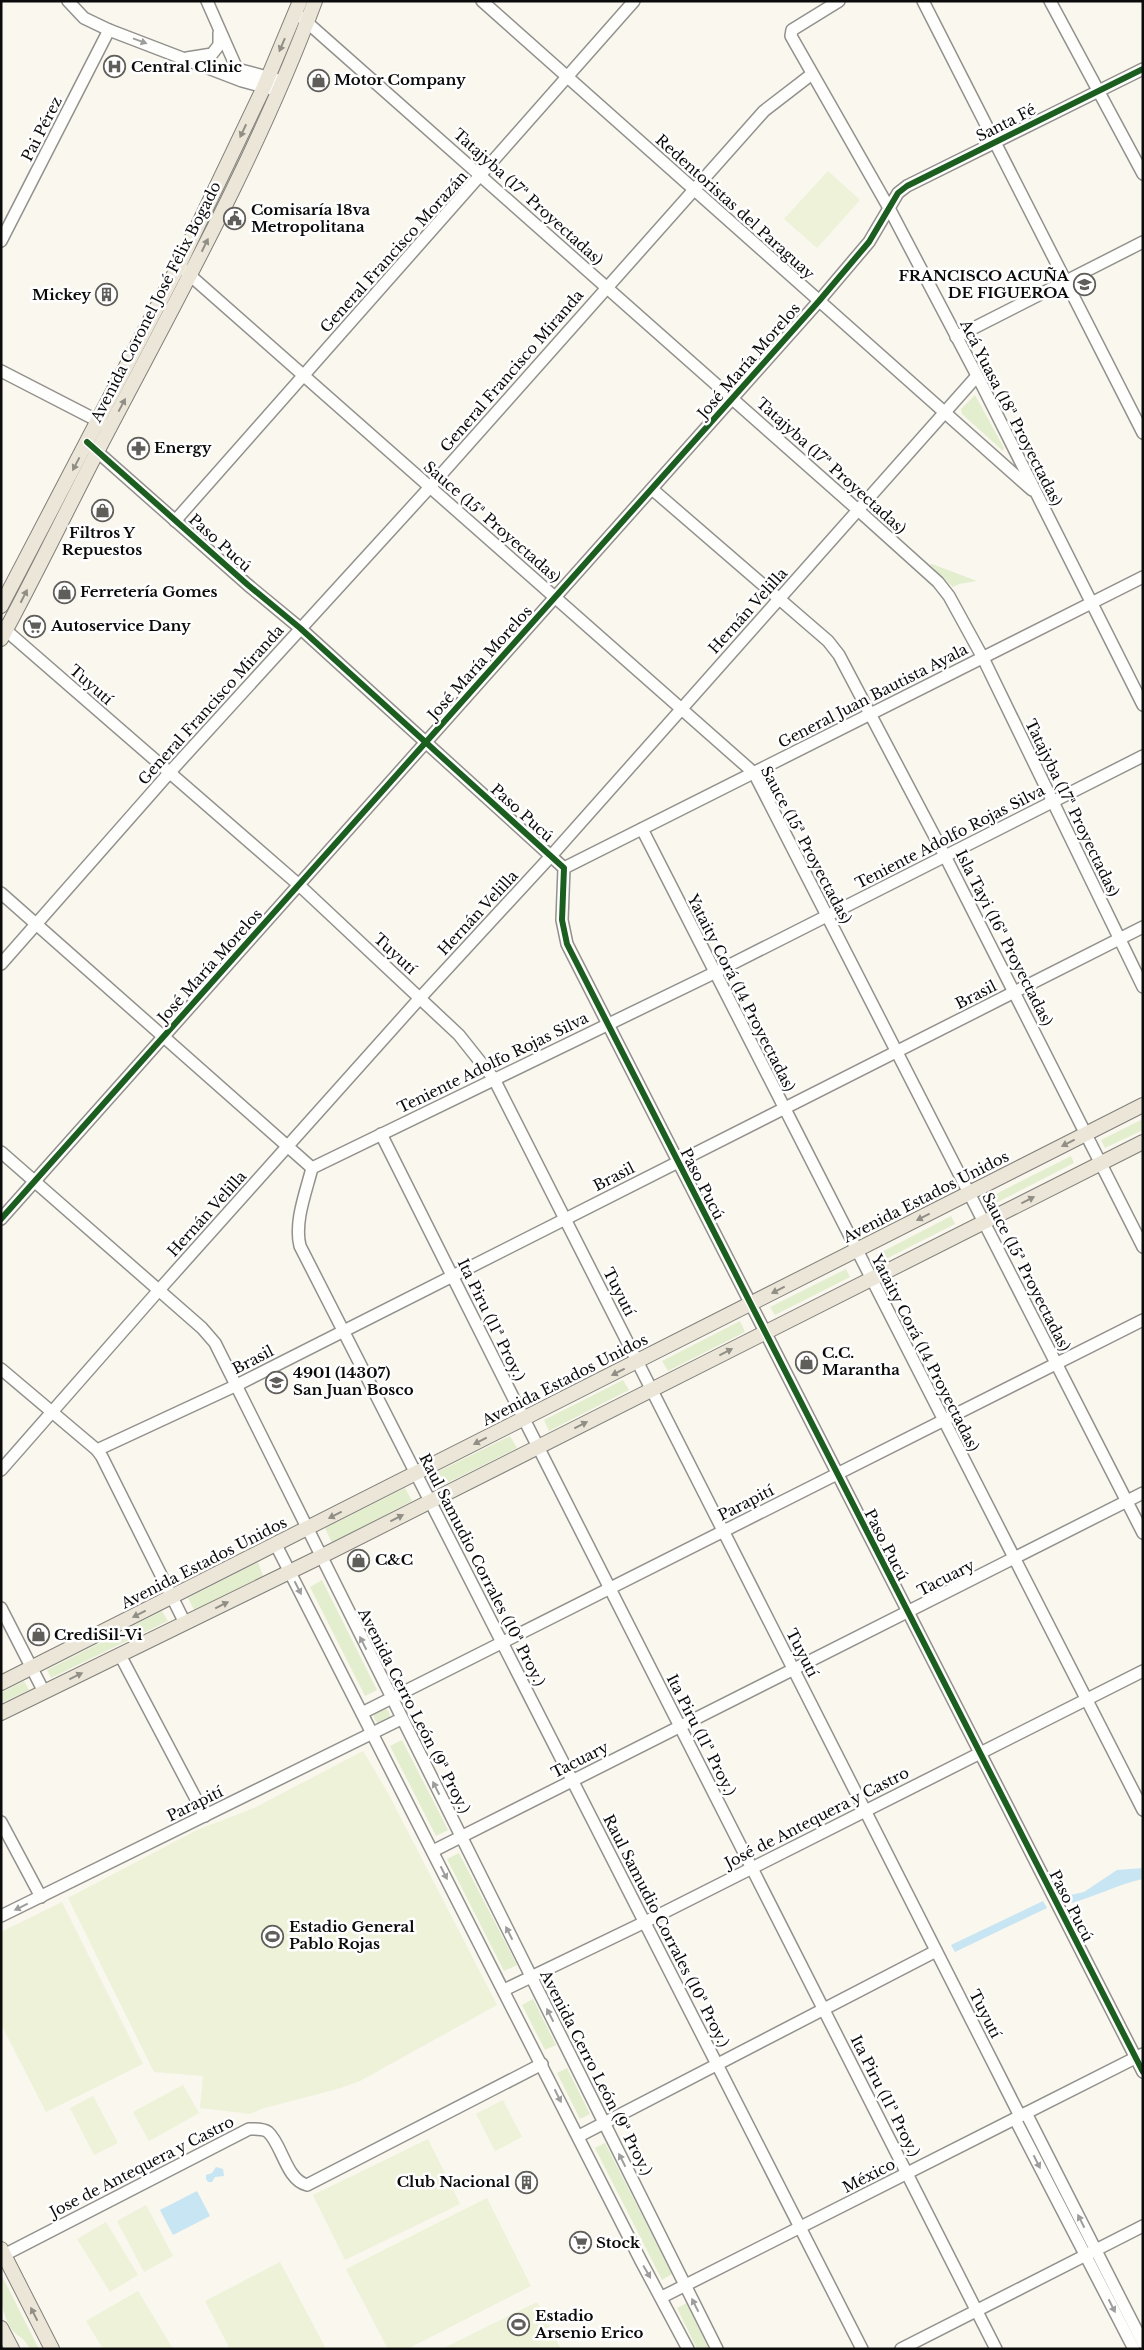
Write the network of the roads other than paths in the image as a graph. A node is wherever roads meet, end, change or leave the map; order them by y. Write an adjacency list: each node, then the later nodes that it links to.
1 (68, 1): 11 (street)
2 (207, 1): 12 (street)
3 (315, 1): 10 (main road, Avenida Coronel José Félix Bogado)
4 (482, 1): 16 (street, Redentoristas del Paraguay)
5 (634, 1): 16 (street, General Francisco Morazán)
6 (839, 1): 15 (street, Acá Yuasa (18ª Proyectadas))
7 (923, 1): 20 (street)
8 (1050, 1): 19 (street)
9 (298, 7): 10 (street, Tatajyba (17ª Proyectadas)); 17 (main road, Avenida Coronel José Félix Bogado, one-way to 17)
10 (307, 22): 18 (main road, Avenida Coronel José Félix Bogado); 22 (street, Tatajyba (17ª Proyectadas))
11 (109, 30): 13 (street, one-way to 13); 25 (street, Pai Pérez)
12 (219, 30): 13 (street); 17 (street)
13 (185, 58): 17 (street)
14 (1143, 69): 19 (street, Santa Fé)
15 (812, 74): 23 (street, General Francisco Miranda); 24 (street, Acá Yuasa (18ª Proyectadas))
16 (568, 79): 22 (street, General Francisco Morazán); 23 (street, Redentoristas del Paraguay)
17 (266, 82): 18 (street); 27 (main road, Avenida Coronel José Félix Bogado, one-way to 27)
18 (280, 86): 28 (main road, Avenida Coronel José Félix Bogado, one-way to 18)
19 (1100, 91): 20 (street, Santa Fé); 21 (street)
20 (995, 143): 24 (street, Santa Fé); 29 (street)
21 (1143, 174)
22 (481, 176): 30 (street, Tatajyba (17ª Proyectadas)); 34 (street, General Francisco Morazán)
23 (693, 190): 30 (street, General Francisco Miranda); 31 (street, Redentoristas del Paraguay)
24 (889, 208): 31 (street, José María Morelos); 32 (street, Acá Yuasa (18ª Proyectadas))
25 (1, 241)
26 (1143, 242): 29 (street)
27 (178, 265): 28 (street, Sauce (15ª Proyectadas)); 40 (main road, Avenida Coronel José Félix Bogado)
28 (190, 275): 34 (street, Sauce (15ª Proyectadas)); 40 (main road, Avenida Coronel José Félix Bogado, one-way to 28)
29 (1066, 282): 32 (street); 38 (street)
30 (606, 287): 36 (street, Tatajyba (17ª Proyectadas)); 43 (street, General Francisco Miranda)
31 (818, 301): 36 (street, José María Morelos); 39 (street, Redentoristas del Paraguay)
32 (956, 337): 35 (street, Acá Yuasa (18ª Proyectadas))
33 (1, 371): 40 (street)
34 (304, 376): 43 (street, Sauce (15ª Proyectadas)); 47 (street, General Francisco Morazán)
35 (977, 376): 39 (street, Hernán Velilla); 45 (street, Acá Yuasa (18ª Proyectadas))
36 (732, 399): 44 (street, José María Morelos); 46 (street, Tatajyba (17ª Proyectadas))
37 (1143, 406): 38 (street)
38 (1132, 412): 41 (street)
39 (944, 413): 45 (street, Redentoristas del Paraguay); 46 (street, Hernán Velilla)
40 (104, 424): 42 (main road, Avenida Coronel José Félix Bogado)
41 (1143, 433)
42 (92, 447): 47 (street, Paso Pucú); 52 (main road, Avenida Coronel José Félix Bogado, one-way to 52); 54 (main road, Avenida Coronel José Félix Bogado, one-way to 42)
43 (430, 487): 49 (street, Sauce (15ª Proyectadas)); 53 (street, General Francisco Miranda)
44 (652, 489): 49 (street, José María Morelos); 50 (street, Isla Tayi (16ª Proyectadas))
45 (1037, 495): 51 (street, Acá Yuasa (18ª Proyectadas))
46 (858, 510): 50 (street, Hernán Velilla); 55 (street, Tatajyba (17ª Proyectadas))
47 (176, 521): 53 (street, Paso Pucú)
48 (1143, 578): 51 (street, General Juan Bautista Ayala)
49 (555, 598): 57 (street, Sauce (15ª Proyectadas)); 59 (street, José María Morelos)
50 (779, 600): 57 (street, Hernán Velilla); 58 (street, Isla Tayi (16ª Proyectadas))
51 (1092, 603): 55 (street, General Juan Bautista Ayala); 56 (street, Acá Yuasa (18ª Proyectadas))
52 (1, 606)
53 (300, 628): 59 (street, Paso Pucú); 61 (street, General Francisco Miranda)
54 (3, 632): 61 (street, Tuyutí)
55 (983, 658): 58 (street, General Juan Bautista Ayala); 63 (street, Tatajyba (17ª Proyectadas))
56 (1143, 705)
57 (682, 709): 62 (street, Sauce (15ª Proyectadas)); 65 (street, Hernán Velilla)
58 (870, 714): 62 (street, General Juan Bautista Ayala); 66 (street, Isla Tayi (16ª Proyectadas))
59 (425, 743): 65 (street, Paso Pucú); 68 (street, José María Morelos)
60 (1143, 756): 63 (street, Teniente Adolfo Rojas Silva)
61 (170, 772): 68 (street, Tuyutí); 71 (street, General Francisco Miranda)
62 (754, 773): 64 (street, General Juan Bautista Ayala); 70 (street, Sauce (15ª Proyectadas))
63 (1053, 802): 66 (street, Teniente Adolfo Rojas Silva); 73 (street, Tatajyba (17ª Proyectadas))
64 (642, 829): 67 (street, General Juan Bautista Ayala); 75 (street, Yataity Corá (14 Proyectadas))
65 (551, 856): 67 (street, Paso Pucú); 78 (street, Hernán Velilla)
66 (946, 856): 70 (street, Teniente Adolfo Rojas Silva); 77 (street, Isla Tayi (16ª Proyectadas))
67 (564, 868): 79 (street, Paso Pucú)
68 (299, 885): 78 (street, Tuyutí); 80 (street, José María Morelos)
69 (1, 893): 71 (street)
70 (827, 916): 75 (street, Teniente Adolfo Rojas Silva); 81 (street, Sauce (15ª Proyectadas))
71 (36, 923): 74 (street, General Francisco Miranda); 80 (street)
72 (1143, 927): 73 (street, Brasil)
73 (1119, 939): 76 (street, Tatajyba (17ª Proyectadas)); 77 (street, Brasil)
74 (1, 964)
75 (714, 973): 79 (street, Teniente Adolfo Rojas Silva); 84 (street, Yataity Corá (14 Proyectadas))
76 (1143, 987)
77 (1014, 992): 81 (street, Brasil); 86 (street, Isla Tayi (16ª Proyectadas))
78 (420, 998): 82 (street, Tuyutí); 88 (street, Hernán Velilla)
79 (608, 1025): 82 (street, Teniente Adolfo Rojas Silva); 90 (street, Paso Pucú)
80 (163, 1037): 88 (street); 93 (street, José María Morelos)
81 (897, 1051): 84 (street, Brasil); 94 (street, Sauce (15ª Proyectadas))
82 (494, 1079): 85 (street, Teniente Adolfo Rojas Silva); 96 (street, Tuyutí)
83 (1143, 1105): 86 (main road, Avenida Estados Unidos)
84 (783, 1108): 90 (street, Brasil); 99 (street, Yataity Corá (14 Proyectadas))
85 (381, 1134): 92 (street, Teniente Adolfo Rojas Silva); 100 (street, Ita Piru (11ª Proy.))
86 (1086, 1134): 91 (street, Isla Tayi (16ª Proyectadas)); 94 (main road, Avenida Estados Unidos, one-way to 94)
87 (1143, 1142): 91 (main road)
88 (288, 1146): 92 (street); 102 (street, Hernán Velilla)
89 (1, 1152): 93 (street, Avenida Cerro León (9ª Proy.))
90 (677, 1162): 96 (street, Brasil); 103 (street, Paso Pucú)
91 (1101, 1163): 97 (main road, one-way to 91); 98 (street, Isla Tayi (16ª Proyectadas))
92 (312, 1168): 105 (street, Raul Samudio Corrales (10ª Proy.))
93 (35, 1181): 95 (street, José María Morelos); 102 (street, Avenida Cerro León (9ª Proy.))
94 (970, 1193): 97 (street, Sauce (15ª Proyectadas)); 99 (main road, Avenida Estados Unidos, one-way to 99)
95 (1, 1218)
96 (565, 1218): 100 (street, Brasil); 107 (street, Tuyutí)
97 (984, 1222): 101 (main road); 108 (street, Sauce (15ª Proyectadas))
98 (1143, 1247)
99 (856, 1251): 101 (street, Yataity Corá (14 Proyectadas)); 103 (main road, Avenida Estados Unidos, one-way to 103)
100 (452, 1275): 105 (street, Brasil); 113 (street, Ita Piru (11ª Proy.))
101 (870, 1279): 106 (main road); 114 (street, Yataity Corá (14 Proyectadas))
102 (159, 1290): 110 (street, Avenida Cerro León (9ª Proy.)); 112 (street, Hernán Velilla)
103 (750, 1305): 106 (street, Paso Pucú); 107 (main road, Avenida Estados Unidos)
104 (1143, 1320): 108 (street, Parapití)
105 (343, 1331): 110 (street, Brasil); 118 (street, Raul Samudio Corrales (10ª Proy.))
106 (764, 1333): 111 (main road, one-way to 106); 119 (street, Paso Pucú)
107 (638, 1361): 111 (street, Tuyutí); 113 (main road, Avenida Estados Unidos, one-way to 113)
108 (1056, 1363): 114 (street, Parapití); 122 (street, Sauce (15ª Proyectadas))
109 (1, 1369): 112 (street)
110 (237, 1385): 116 (street, Brasil); 123 (street, Avenida Cerro León (9ª Proy.))
111 (652, 1389): 115 (main road, one-way to 111); 124 (street, Tuyutí)
112 (52, 1413): 116 (street); 117 (street, Hernán Velilla)
113 (524, 1419): 115 (street, Ita Piru (11ª Proy.)); 118 (main road, Avenida Estados Unidos, one-way to 118)
114 (943, 1420): 119 (street, Parapití); 128 (street, Yataity Corá (14 Proyectadas))
115 (538, 1447): 121 (main road); 130 (street, Ita Piru (11ª Proy.))
116 (97, 1450): 131 (street)
117 (1, 1470)
118 (416, 1474): 121 (street, Raul Samudio Corrales (10ª Proy.)); 123 (main road, Avenida Estados Unidos, one-way to 123)
119 (836, 1474): 124 (street, Parapití); 133 (street, Paso Pucú)
120 (1143, 1493): 122 (street, Tacuary)
121 (430, 1501): 127 (main road, one-way to 121); 135 (street, Raul Samudio Corrales (10ª Proy.))
122 (1127, 1501): 125 (street, Sauce (15ª Proyectadas)); 128 (street, Tacuary)
123 (307, 1530): 126 (main road, Avenida Estados Unidos); 127 (street, Avenida Cerro León (9ª Proy.))
124 (724, 1531): 130 (street, Parapití); 138 (street, Tuyutí)
125 (1143, 1533)
126 (276, 1545): 129 (street); 131 (main road, Avenida Estados Unidos)
127 (320, 1557): 129 (main road); 142 (street, Avenida Cerro León (9ª Proy.), one-way to 127)
128 (1014, 1558): 133 (street, Tacuary); 143 (street, Yataity Corá (14 Proyectadas))
129 (290, 1572): 134 (main road, one-way to 129); 145 (street, one-way to 145)
130 (610, 1588): 135 (street, Parapití); 147 (street, Ita Piru (11ª Proy.))
131 (172, 1597): 134 (street); 137 (main road, Avenida Estados Unidos, one-way to 137)
132 (1, 1608): 137 (street)
133 (907, 1612): 138 (street, Tacuary); 149 (street, Paso Pucú)
134 (185, 1623): 136 (main road)
135 (502, 1642): 142 (street, Parapití); 150 (street, Raul Samudio Corrales (10ª Proy.))
136 (120, 1655): 141 (main road, one-way to 136); 153 (street)
137 (32, 1667): 140 (main road, Avenida Estados Unidos); 141 (street)
138 (794, 1669): 147 (street, Tacuary); 152 (street, Tuyutí)
139 (1143, 1671): 143 (street, José de Antequera y Castro)
140 (1, 1683)
141 (44, 1692): 144 (main road)
142 (391, 1698): 145 (street, Parapití); 146 (street, Avenida Cerro León (9ª Proy.))
143 (1086, 1700): 149 (street, José de Antequera y Castro); 151 (street, Yataity Corá (14 Proyectadas))
144 (1, 1713)
145 (362, 1713): 148 (street)
146 (402, 1719): 148 (street, Parapití); 155 (street, Avenida Cerro León (9ª Proy.), one-way to 146)
147 (680, 1727): 150 (street, Tacuary); 157 (street, Ita Piru (11ª Proy.))
148 (372, 1733): 153 (street, Parapití); 156 (street)
149 (979, 1754): 152 (street, José de Antequera y Castro); 165 (street, Paso Pucú)
150 (573, 1781): 155 (street, Tacuary); 160 (street, Raul Samudio Corrales (10ª Proy.))
151 (1143, 1810)
152 (865, 1811): 157 (street, José de Antequera y Castro); 161 (street, Tuyutí)
153 (205, 1816): 158 (street, Parapití)
154 (1, 1822): 158 (street)
155 (461, 1837): 156 (street, Tacuary); 162 (street, Avenida Cerro León (9ª Proy.), one-way to 155)
156 (433, 1851): 163 (street, one-way to 163)
157 (752, 1868): 160 (street, José de Antequera y Castro); 164 (street, Ita Piru (11ª Proy.))
158 (41, 1897): 159 (street, Parapití, one-way to 159)
159 (1, 1916)
160 (645, 1922): 162 (street, José de Antequera y Castro); 167 (street, Raul Samudio Corrales (10ª Proy.))
161 (936, 1951): 164 (street); 169 (street, Tuyutí)
162 (531, 1977): 163 (street, José de Antequera y Castro); 170 (street, Avenida Cerro León (9ª Proy.), one-way to 162)
163 (504, 1990): 166 (street)
164 (824, 2009): 167 (street); 172 (street, Ita Piru (11ª Proy.))
165 (1139, 2056): 168 (street, Paso Pucú); 169 (street, México)
166 (542, 2064): 171 (street, one-way to 171); 175 (street, Jose de Antequera y Castro)
167 (717, 2064): 170 (street); 174 (street, Raul Samudio Corrales (10ª Proy.))
168 (1143, 2072)
169 (1020, 2116): 172 (street, México); 176 (street, Tuyutí)
170 (604, 2123): 171 (street); 177 (street, Avenida Cerro León (9ª Proy.), one-way to 170)
171 (579, 2136): 178 (street, one-way to 178)
172 (907, 2173): 174 (street, México); 179 (street, Ita Piru (11ª Proy.))
173 (1143, 2226): 176 (street)
174 (800, 2227): 177 (street, México); 186 (street, Raul Samudio Corrales (10ª Proy.))
175 (3, 2252): 183 (main road, one-way to 175)
176 (1091, 2253): 179 (street); 181 (street, Tuyutí); 189 (street, Tuyutí, one-way to 189)
177 (685, 2286): 178 (street, México); 185 (street, Avenida Cerro León (9ª Proy.), one-way to 177)
178 (662, 2297): 184 (street)
179 (977, 2310): 187 (street); 188 (street, Ita Piru (11ª Proy.))
180 (1, 2328): 182 (main road)
181 (1143, 2343)
182 (12, 2349)
183 (52, 2349)
184 (688, 2349)
185 (717, 2349)
186 (862, 2349)
187 (901, 2349)
188 (996, 2349)
189 (1134, 2349)

